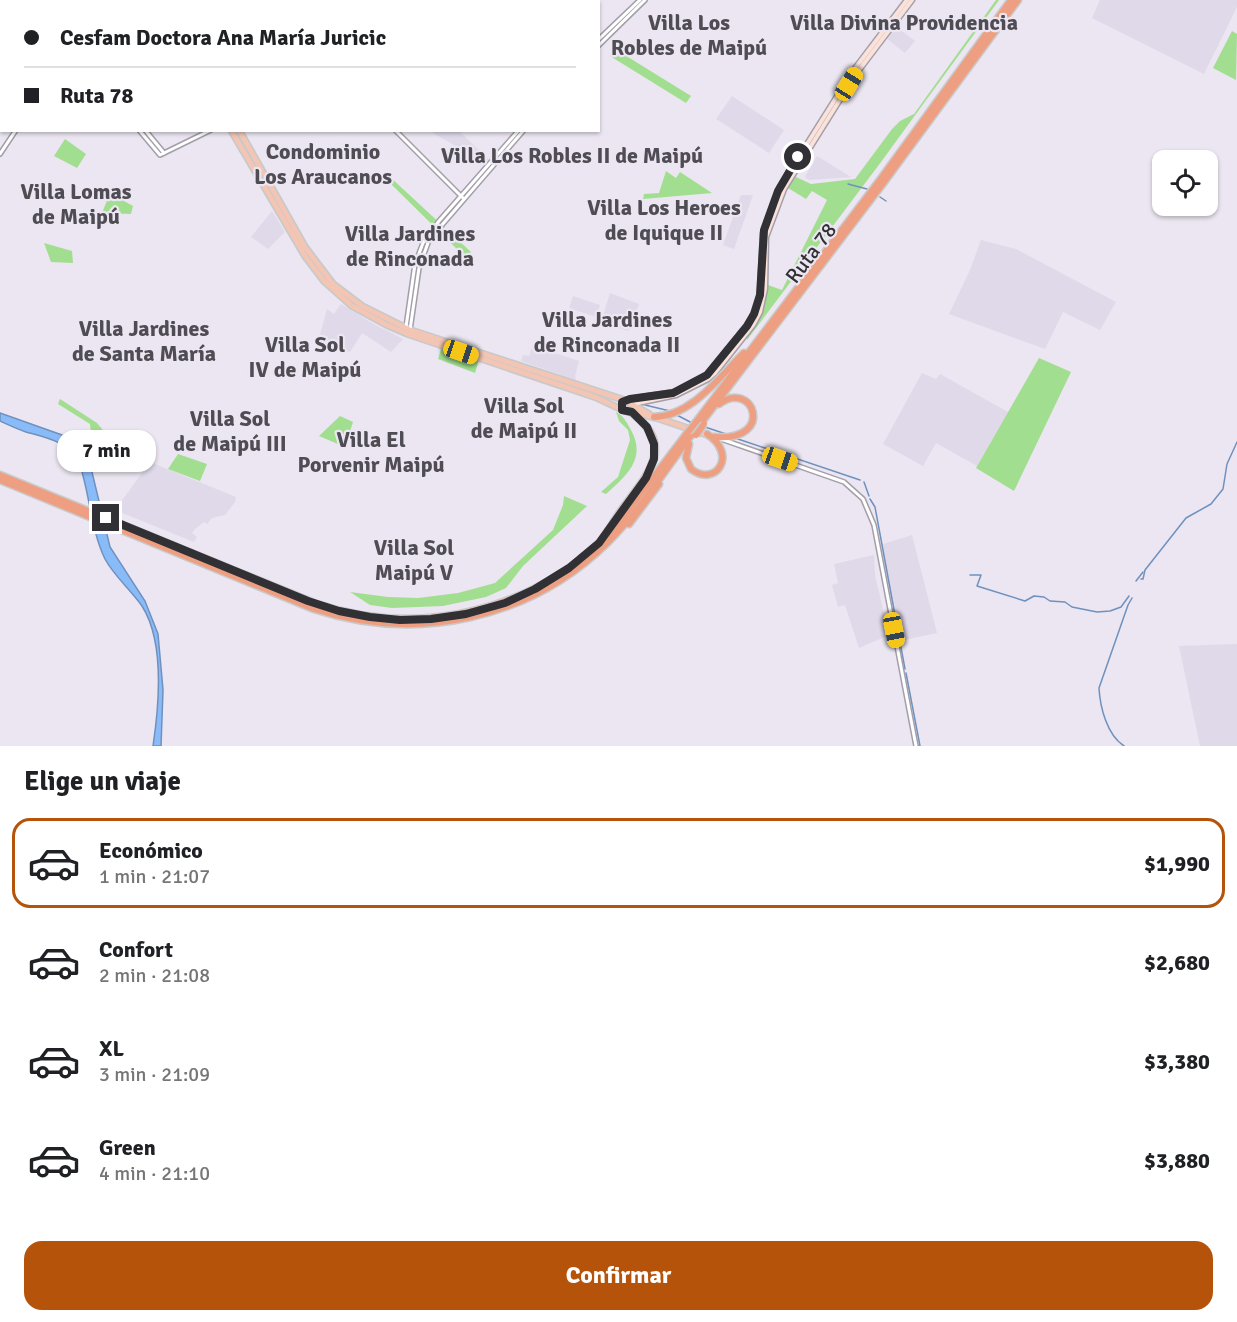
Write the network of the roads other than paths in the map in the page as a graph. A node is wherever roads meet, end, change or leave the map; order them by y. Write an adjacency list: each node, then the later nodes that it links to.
1 (640, 0): 7 (street)
2 (645, 0): 8 (street)
3 (907, 0): 24 (main road)
4 (912, 0): 26 (main road)
5 (1011, 0): 21 (highway, Ruta 78)
6 (1018, 0): 23 (highway, Ruta 78)
7 (600, 38)
8 (600, 44)
9 (15, 132): 18 (street)
10 (141, 132): 19 (street)
11 (147, 132): 19 (street)
12 (207, 132): 19 (street)
13 (232, 132): 22 (main road)
14 (240, 132): 22 (main road)
15 (397, 132): 20 (street)
16 (517, 132): 20 (street)
17 (522, 132): 20 (street)
18 (0, 154)
19 (161, 154)
20 (463, 197): 22 (street)
21 (767, 328): 30 (highway); 31 (highway, Ruta 78)
22 (408, 331): 24 (main road); 28 (main road)
23 (765, 339): 27 (highway); 31 (highway, Ruta 78)
24 (624, 400): 25 (main road); 28 (main road)
25 (633, 404): 26 (main road); 29 (main road)
26 (640, 404): 30 (main road)
27 (719, 404): 31 (highway); 33 (highway)
28 (622, 410): 29 (main road)
29 (630, 412): 30 (main road); 39 (highway)
30 (654, 417): 33 (main road)
31 (700, 423): 32 (highway, bridge)
32 (692, 434): 34 (highway); 39 (highway); 40 (highway)
33 (710, 435): 34 (highway); 41 (street)
34 (689, 444): 40 (highway)
35 (0, 475): 37 (highway)
36 (0, 480): 37 (highway)
37 (87, 513): 38 (highway)
38 (106, 521): 39 (highway); 40 (highway)
39 (594, 548)
40 (586, 562)
41 (916, 746)

